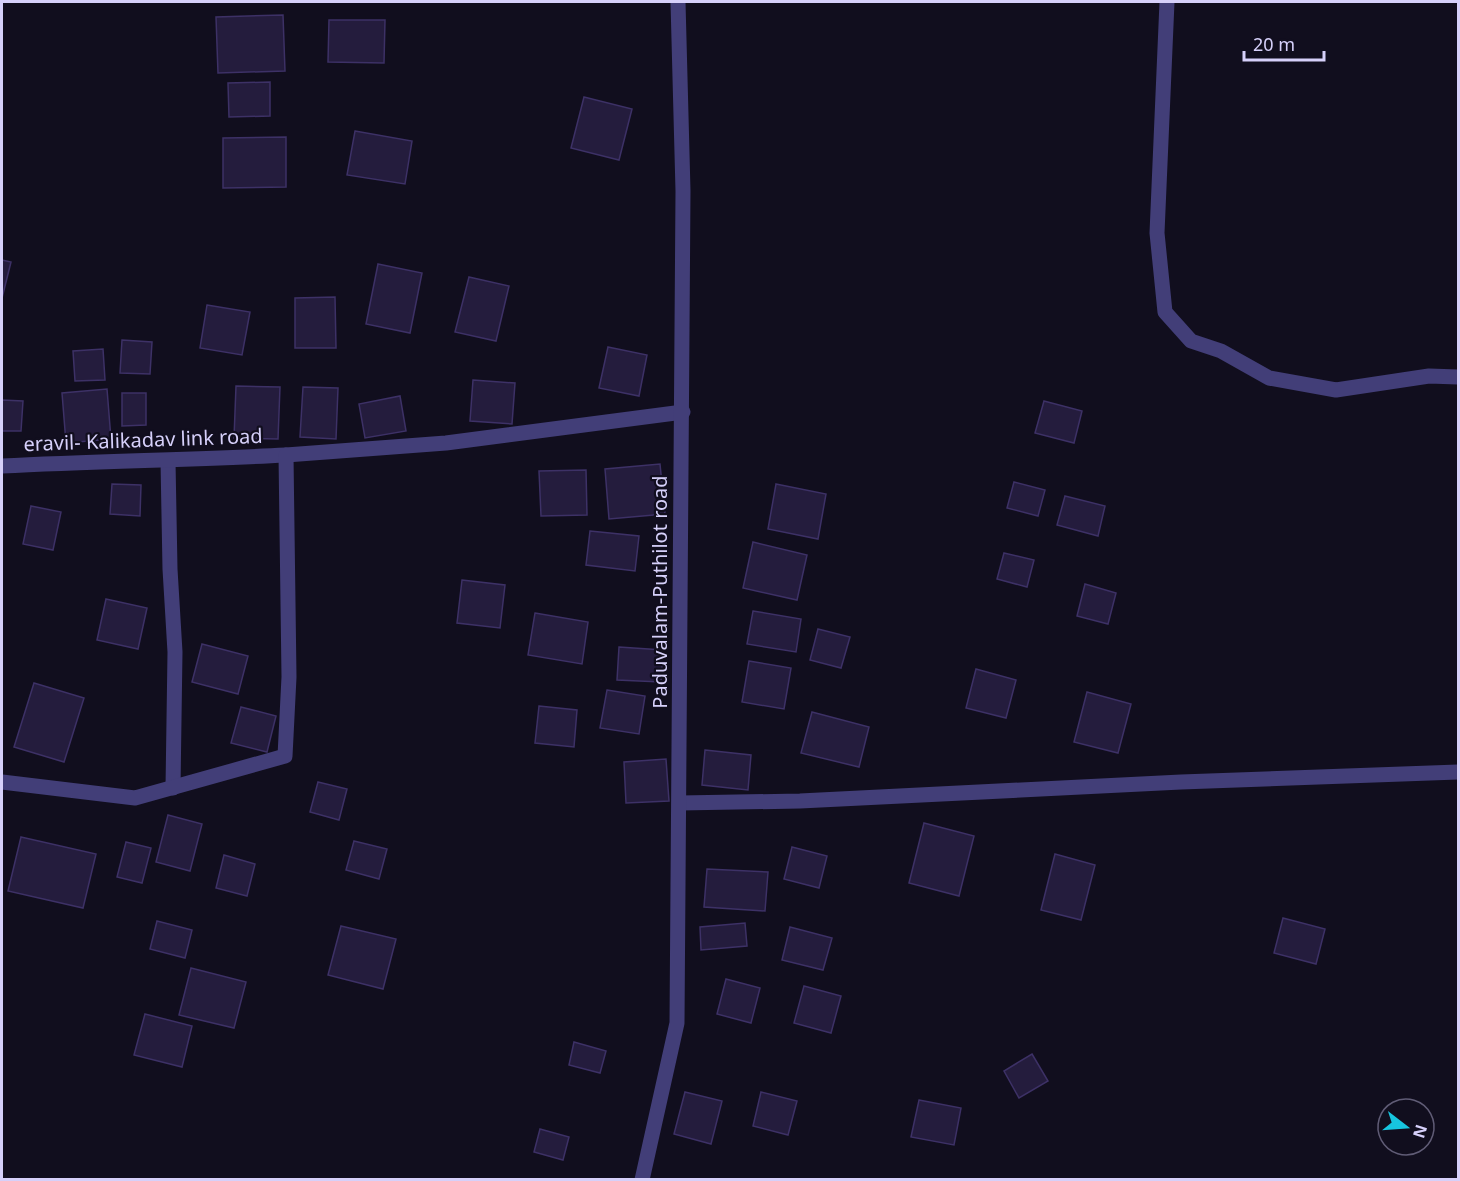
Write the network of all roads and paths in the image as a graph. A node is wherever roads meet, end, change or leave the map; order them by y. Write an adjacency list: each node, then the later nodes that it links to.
1 (678, 2): 4 (street, Paduvalam-Puthilot road)
2 (1167, 2): 3 (street)
3 (1458, 377)
4 (683, 411): 5 (street, eravil- Kalikadav link road); 11 (street, Paduvalam-Puthilot road)
5 (286, 455): 6 (street, eravil- Kalikadav link road); 10 (street)
6 (168, 461): 7 (street, eravil- Kalikadav link road); 10 (street)
7 (2, 466)
8 (1458, 772): 11 (street)
9 (2, 782): 10 (street)
10 (173, 788)
11 (680, 803): 12 (street, Paduvalam-Puthilot road)
12 (642, 1179)

